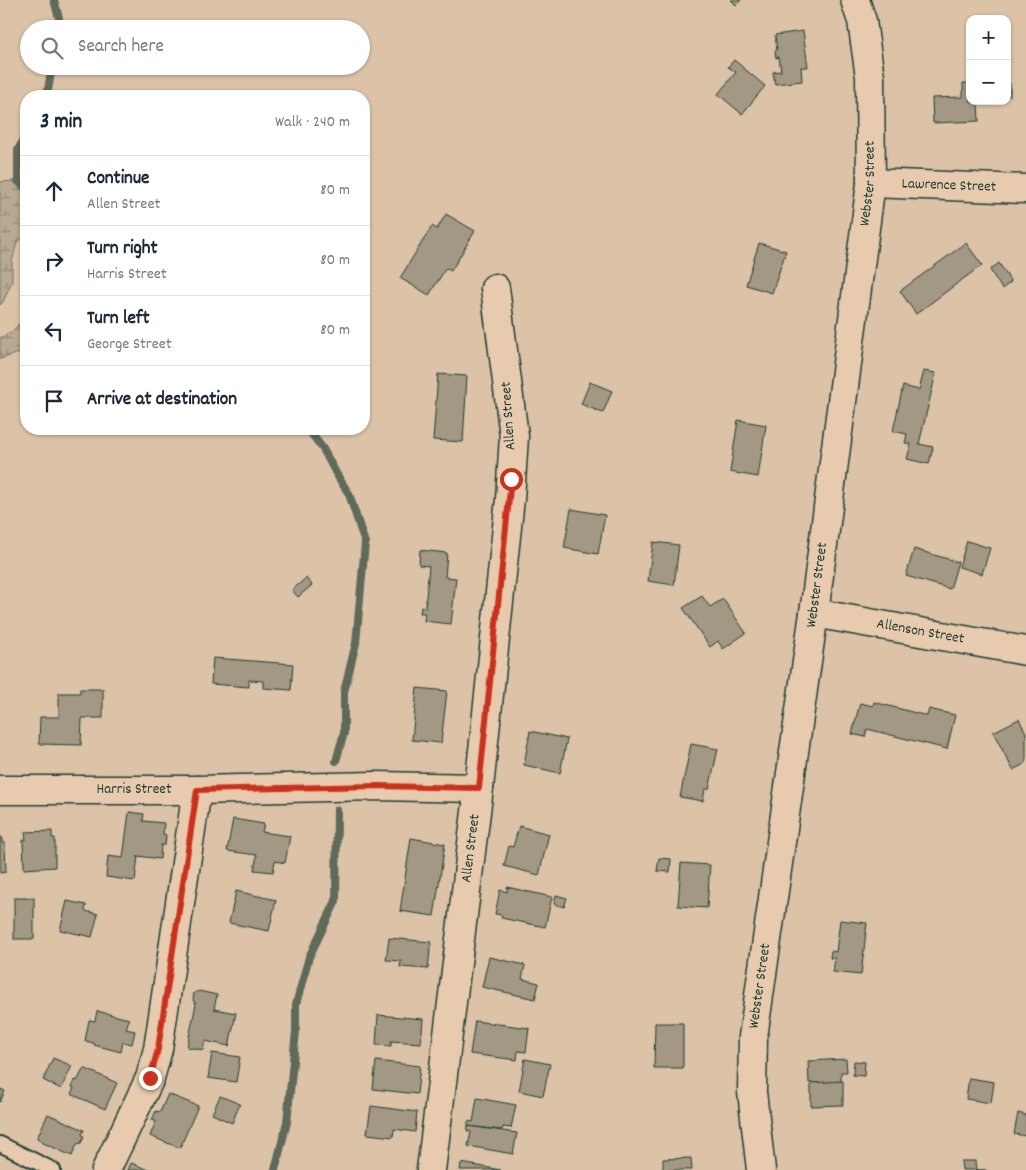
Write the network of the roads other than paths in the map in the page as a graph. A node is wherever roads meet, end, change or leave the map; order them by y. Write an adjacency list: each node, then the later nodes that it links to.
1 (855, 0): 2 (street, Webster Street)
2 (871, 183): 3 (street, Lawrence Street); 5 (street, Webster Street)
3 (1026, 189)
4 (495, 288): 7 (street, Allen Street)
5 (814, 613): 6 (street, Allenson Street); 14 (street, Webster Street)
6 (1026, 651)
7 (479, 788): 9 (street, Harris Street); 13 (street, Allen Street)
8 (0, 790): 9 (street, Harris Street)
9 (197, 790): 12 (street)
10 (0, 1144): 11 (lane)
11 (53, 1170)
12 (106, 1170)
13 (431, 1170)
14 (761, 1170)

